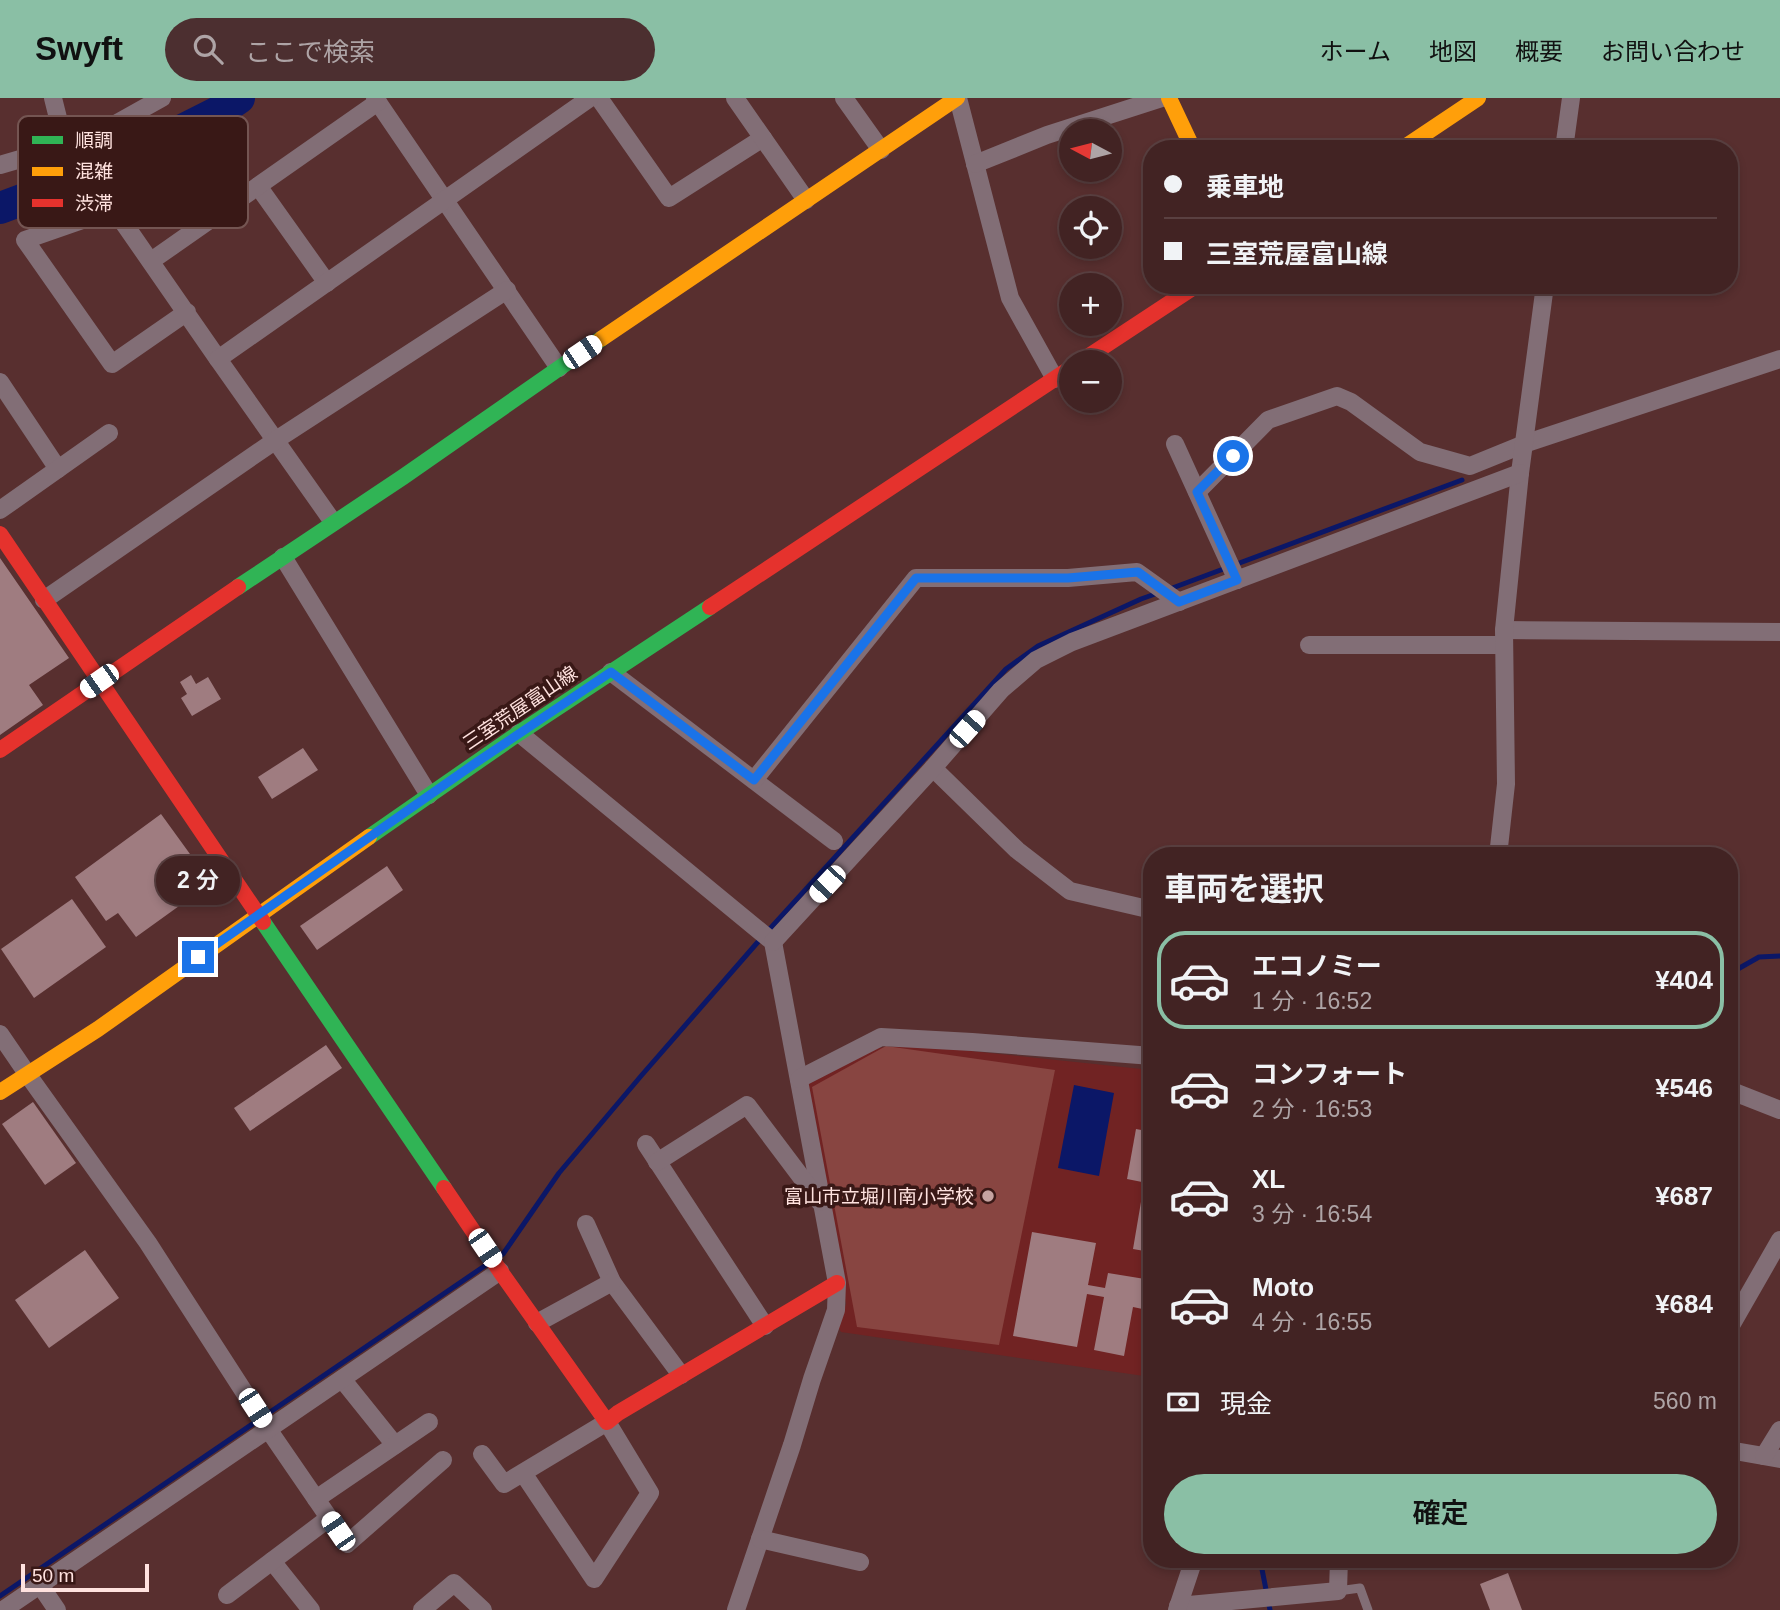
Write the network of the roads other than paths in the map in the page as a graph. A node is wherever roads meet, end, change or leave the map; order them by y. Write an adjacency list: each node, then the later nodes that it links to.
1 (53, 98): 13 (street)
2 (590, 98): 26 (street)
3 (599, 98): 15 (street)
4 (844, 98): 19 (street)
5 (958, 98): 19 (street); 21 (street)
6 (1163, 98): 21 (street)
7 (1169, 98): 16 (street)
8 (1478, 98): 17 (street)
9 (1571, 98): 18 (street)
10 (158, 99): 14 (street)
11 (377, 100): 23 (street); 26 (street)
12 (743, 101): 15 (street)
13 (58, 116)
14 (129, 116)
15 (763, 138): 25 (street)
16 (1189, 140)
17 (1415, 140)
18 (1565, 140)
19 (881, 150): 25 (street)
20 (18, 160): 22 (street)
21 (975, 164): 41 (street)
22 (0, 165)
23 (258, 186): 24 (street); 31 (street)
24 (248, 193)
25 (806, 200): 39 (street)
26 (446, 201): 31 (street); 32 (street)
27 (59, 228): 35 (street)
28 (128, 228): 30 (street)
29 (198, 228): 30 (street)
30 (151, 261): 35 (street)
31 (327, 283): 37 (street)
32 (507, 290): 39 (street); 44 (street)
33 (1182, 294): 36 (street)
34 (1544, 294): 46 (street)
35 (187, 313): 37 (street)
36 (1098, 350)
37 (218, 359): 44 (street)
38 (1780, 359): 46 (street)
39 (559, 368): 51 (street)
40 (1059, 376): 41 (street, 三室荒屋富山線)
41 (1055, 379): 60 (street, 三室荒屋富山線)
42 (0, 382): 47 (street)
43 (109, 433): 47 (street)
44 (276, 440): 51 (street); 55 (street)
45 (1175, 444): 49 (street)
46 (1524, 444): 48 (street); 49 (street)
47 (58, 469): 50 (street)
48 (1520, 473): 54 (street); 58 (street)
49 (1197, 492): 54 (street)
50 (0, 510)
51 (333, 522): 53 (street)
52 (0, 534): 55 (street)
53 (283, 557): 61 (street); 66 (street)
54 (1237, 580): 56 (street)
55 (44, 600): 61 (street)
56 (1179, 602): 64 (street); 65 (street)
57 (1780, 632): 58 (street)
58 (1504, 637): 59 (street); 68 (street)
59 (1309, 645)
60 (611, 672): 62 (street, 三室荒屋富山線); 65 (street)
61 (99, 681): 63 (street); 70 (street)
62 (519, 733): 66 (street, 三室荒屋富山線); 71 (street)
63 (0, 750)
64 (933, 768): 69 (street); 71 (street)
65 (754, 780): 67 (street)
66 (429, 795): 70 (street, 三室荒屋富山線)
67 (834, 841)
68 (1499, 847)
69 (1143, 908)
70 (258, 915): 74 (street, 三室荒屋富山線); 84 (street)
71 (773, 942): 75 (street)
72 (0, 1034): 74 (street)
73 (1143, 1055): 75 (street)
74 (28, 1075): 76 (street, 三室荒屋富山線); 94 (street)
75 (799, 1079): 81 (street)
76 (0, 1092)
77 (1738, 1094): 78 (street)
78 (1780, 1110)
79 (646, 1144): 80 (street)
80 (657, 1162): 81 (street); 89 (street)
81 (823, 1206): 86 (street)
82 (586, 1224): 85 (street)
83 (1780, 1240): 87 (street)
84 (500, 1270): 88 (street); 91 (street)
85 (612, 1282): 88 (street); 90 (street)
86 (837, 1283): 89 (street); 104 (street)
87 (1738, 1313)
88 (537, 1323): 93 (street)
89 (765, 1326): 90 (street)
90 (681, 1376): 93 (street)
91 (342, 1379): 94 (street); 96 (street)
92 (429, 1422): 96 (street)
93 (607, 1422): 101 (street); 101 (street)
94 (268, 1429): 102 (street); 109 (street)
95 (1780, 1430): 99 (street)
96 (395, 1445): 102 (street)
97 (1738, 1452): 99 (street)
98 (482, 1454): 101 (street)
99 (1772, 1458)
100 (443, 1460): 103 (street)
101 (523, 1473)
102 (316, 1499): 103 (street)
103 (329, 1518): 105 (street)
104 (760, 1539): 106 (street); 118 (street)
105 (272, 1561): 111 (street); 115 (street)
106 (860, 1562)
107 (1191, 1568): 112 (street)
108 (1339, 1568): 110 (street)
109 (40, 1585): 113 (street); 114 (street)
110 (1338, 1591): 112 (street); 119 (lane)
111 (227, 1595)
112 (1177, 1608)
113 (3, 1610)
114 (57, 1610)
115 (312, 1610)
116 (422, 1610): 117 (street)
117 (483, 1610)
118 (736, 1610)
119 (1368, 1610)

